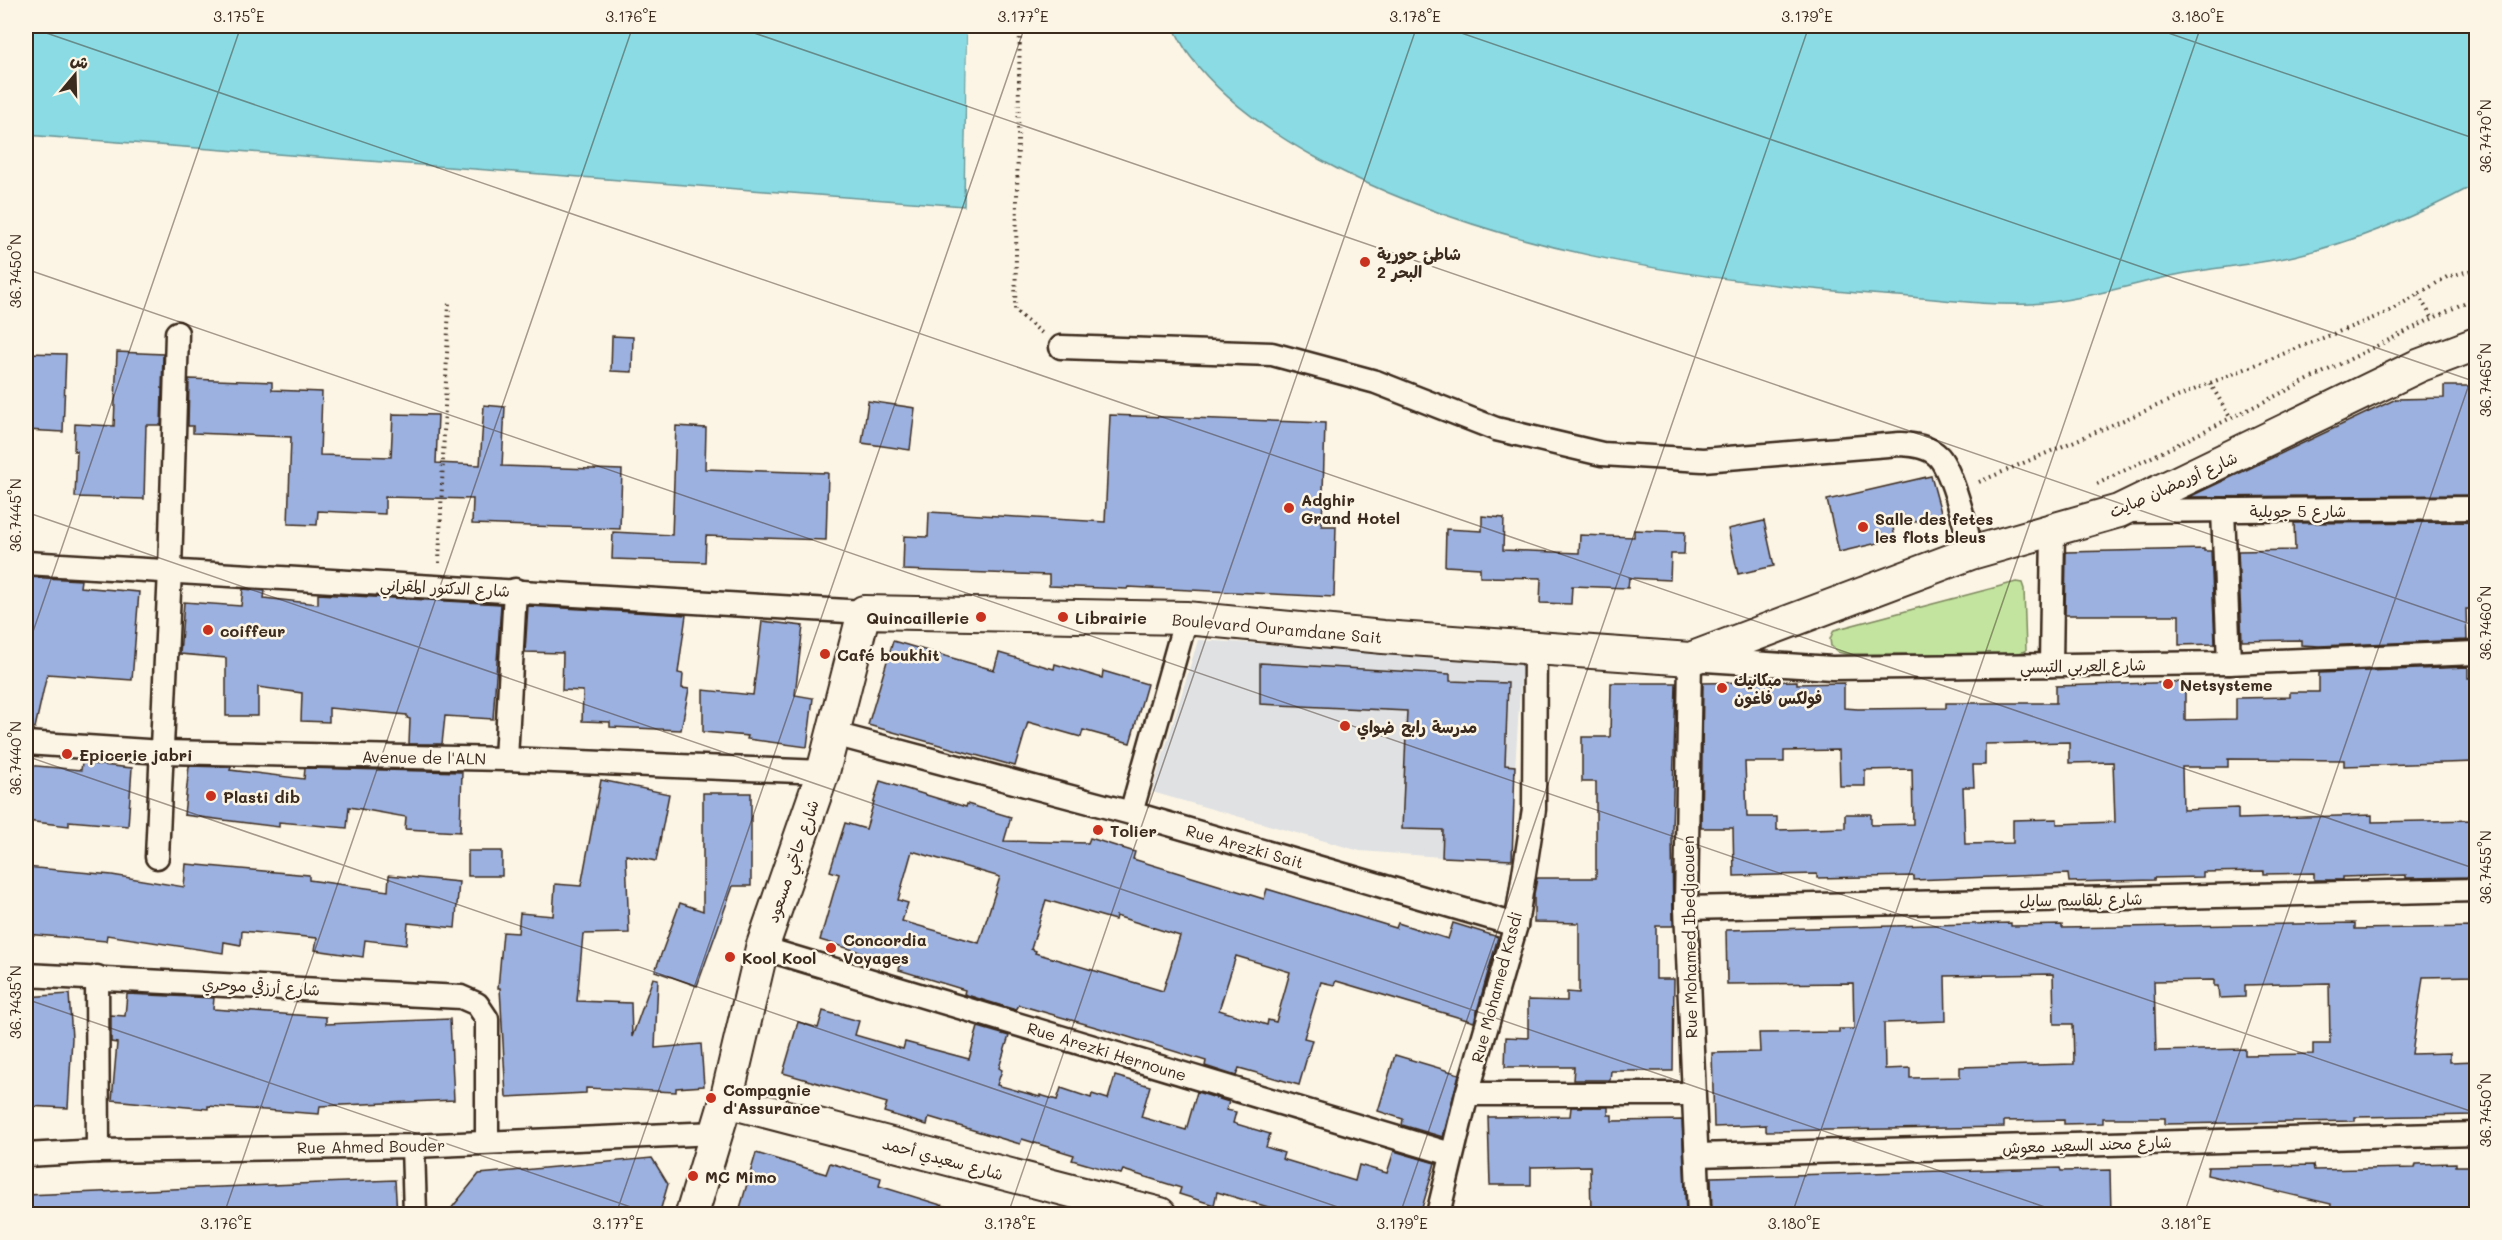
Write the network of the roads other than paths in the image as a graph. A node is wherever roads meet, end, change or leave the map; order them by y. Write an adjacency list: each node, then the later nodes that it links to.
1 (177, 333): 10 (street)
2 (2476, 344): 6 (main road, شارع أورمضان صايت)
3 (1061, 347): 8 (street)
4 (2476, 508): 5 (street, شارع 5 جويلية)
5 (2223, 510): 6 (street, شارع 5 جويلية); 17 (street)
6 (2119, 511): 7 (main road, شارع أورمضان صايت)
7 (2053, 529): 8 (main road, شارع أورمضان صايت); 18 (street)
8 (1971, 553): 16 (main road, شارع أورمضان صايت)
9 (26, 563): 10 (street, شارع الدكتور المقراني)
10 (170, 570): 11 (street, شارع الدكتور المقراني); 21 (street)
11 (515, 590): 12 (street, شارع الدكتور المقراني); 22 (street)
12 (864, 612): 13 (main road, Boulevard Ouramdane Sait); 19 (main road, شارع حاجّي مسعود)
13 (1186, 618): 14 (main road, Boulevard Ouramdane Sait); 24 (street)
14 (1535, 648): 16 (main road, Boulevard Ouramdane Sait); 28 (street, Rue Mohamed Kasdi)
15 (2476, 653): 17 (street, شارع العربي التبسي)
16 (1690, 659): 18 (street, شارع العربي التبسي); 27 (street, Rue Mohamed Ibedjaouen)
17 (2229, 663): 18 (street, شارع العربي التبسي)
18 (2051, 665)
19 (834, 734): 23 (main road, شارع حاجّي مسعود); 24 (street, Rue Arezki Sait)
20 (26, 743): 21 (street, Avenue de l'ALN)
21 (162, 752): 22 (street, Avenue de l'ALN); 25 (street)
22 (506, 759): 23 (street, Avenue de l'ALN)
23 (823, 772): 29 (main road, شارع حاجّي مسعود)
24 (1131, 813): 28 (street, Rue Arezki Sait)
25 (157, 856)
26 (2476, 890): 27 (street, شارع بلقاسم سايل)
27 (1686, 908): 33 (street, Rue Mohamed Ibedjaouen)
28 (1516, 925): 32 (street, Rue Mohamed Kasdi)
29 (762, 948): 34 (main road, شارع حاجّي مسعود); 40 (street, Rue Arezki Hernoune)
30 (26, 975): 31 (street, شارع أرزقي موحري)
31 (98, 977): 37 (street, شارع أرزقي موحري); 39 (street)
32 (1467, 1094): 33 (street); 40 (street, Rue Mohamed Kasdi)
33 (1693, 1094): 42 (street, Rue Mohamed Ibedjaouen)
34 (726, 1101): 35 (main road, شارع حاجّي مسعود); 45 (main road, شارع سعيدي أحمد)
35 (716, 1133): 37 (street, Rue Ahmed Bouder); 44 (main road, شارع حاجّي مسعود)
36 (2476, 1134): 42 (street, شارع محند السعيد معوش)
37 (487, 1143): 38 (street, Rue Ahmed Bouder)
38 (413, 1146): 39 (street, Rue Ahmed Bouder); 43 (street)
39 (98, 1151): 41 (street, Rue Ahmed Bouder)
40 (1451, 1154): 46 (street, Rue Mohamed Kasdi)
41 (26, 1155)
42 (1696, 1155): 47 (street, Rue Mohamed Ibedjaouen)
43 (415, 1215)
44 (692, 1215)
45 (1160, 1215)
46 (1438, 1215)
47 (1699, 1215)

